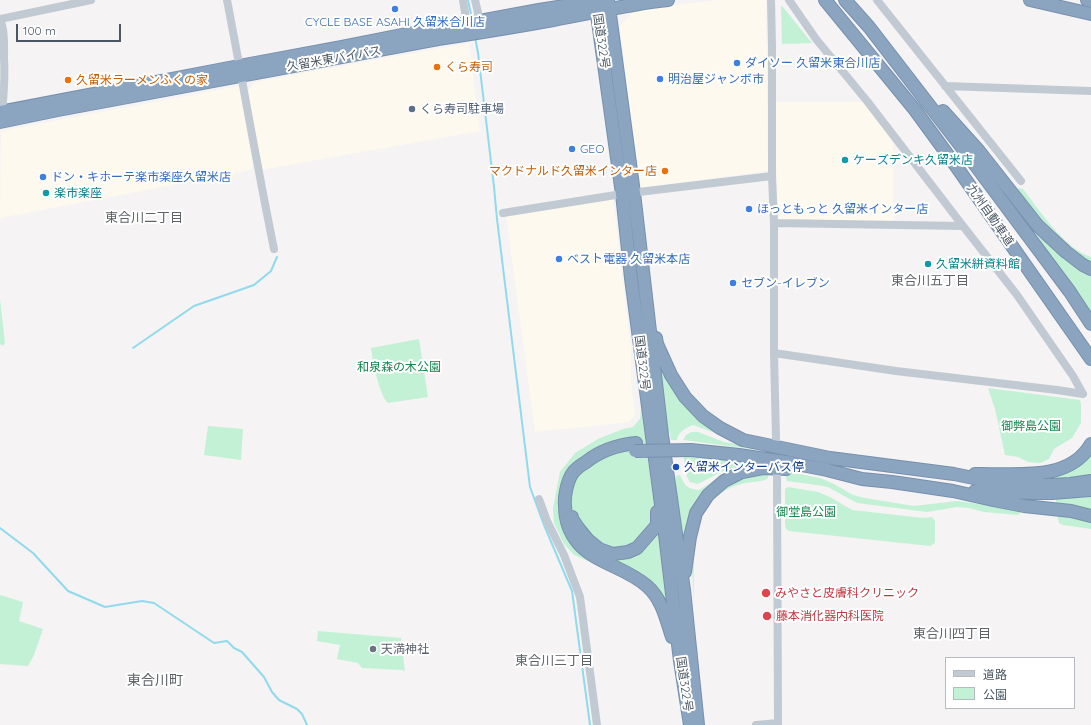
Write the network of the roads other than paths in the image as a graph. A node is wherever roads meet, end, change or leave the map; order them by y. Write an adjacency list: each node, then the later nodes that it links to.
1 (91, 0): 17 (street)
2 (227, 0): 20 (street)
3 (463, 0): 18 (street)
4 (476, 0): 18 (street)
5 (668, 0): 15 (highway, 久留米東バイパス)
6 (771, 0): 24 (street)
7 (789, 0): 30 (street)
8 (845, 0): 19 (highway, 九州自動車道)
9 (877, 0): 21 (street)
10 (1030, 0): 16 (highway)
11 (1087, 0): 13 (highway)
12 (826, 1): 36 (highway, 九州自動車道)
13 (1091, 1)
14 (597, 3): 15 (highway, 久留米東バイパス); 18 (highway, 久留米東バイパス); 27 (highway, 国道322号)
15 (609, 5): 26 (highway, 国道322号)
16 (1091, 14)
17 (0, 18): 23 (street)
18 (474, 26): 20 (highway, 久留米東バイパス)
19 (869, 28): 32 (highway); 34 (highway, 九州自動車道)
20 (241, 71): 23 (highway, 久留米東バイパス); 31 (street)
21 (944, 86): 22 (street); 25 (street)
22 (1091, 91)
23 (1, 115)
24 (772, 176): 26 (street); 29 (street)
25 (1021, 181)
26 (634, 193): 27 (street); 33 (highway, 国道322号)
27 (622, 194): 28 (street); 47 (highway, 国道322号)
28 (503, 213)
29 (774, 223): 30 (street); 35 (street)
30 (963, 226): 35 (street)
31 (274, 249)
32 (1091, 270)
33 (648, 308): 42 (highway); 52 (highway, 国道322号)
34 (1091, 324)
35 (774, 353): 38 (street)
36 (1089, 355): 37 (highway, 九州自動車道)
37 (1091, 365)
38 (776, 439)
39 (1091, 444): 45 (highway)
40 (635, 447): 41 (highway); 47 (highway); 53 (highway)
41 (690, 447): 42 (highway); 43 (highway)
42 (830, 458): 45 (highway)
43 (827, 470): 49 (highway); 52 (highway)
44 (777, 474): 54 (street)
45 (954, 474): 46 (highway)
46 (1091, 481)
47 (658, 486): 53 (highway, 国道322号)
48 (1091, 490): 49 (highway)
49 (953, 491): 51 (highway)
50 (539, 499): 55 (street)
51 (1091, 516)
52 (684, 590): 57 (highway, 国道322号)
53 (680, 661): 56 (highway, 国道322号)
54 (778, 724): 58 (street)
55 (596, 725)
56 (690, 725)
57 (698, 725)
58 (756, 725)

